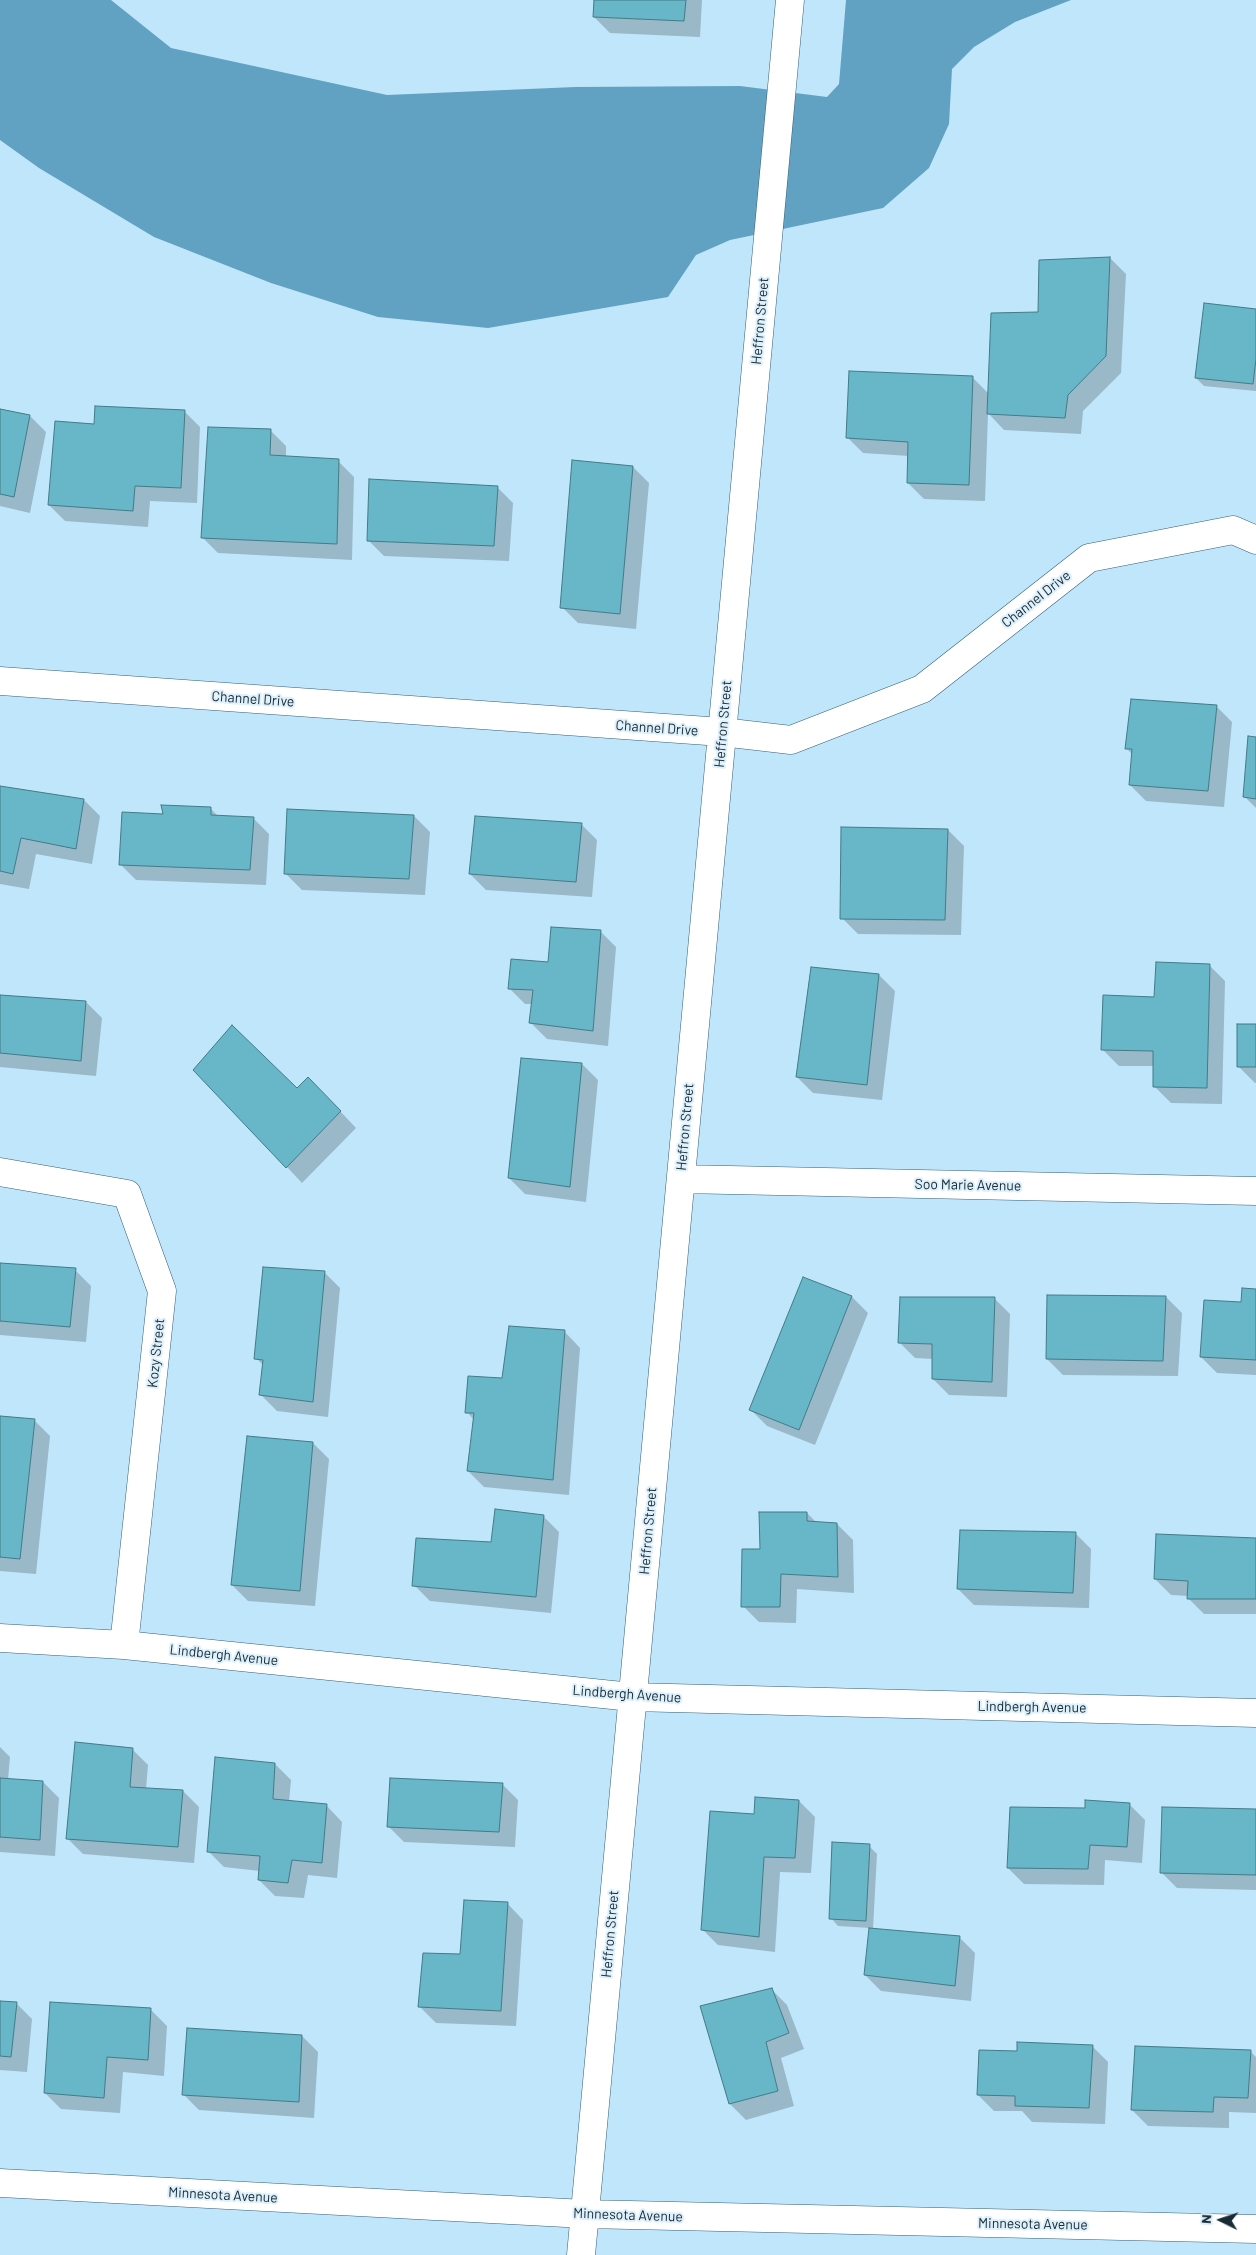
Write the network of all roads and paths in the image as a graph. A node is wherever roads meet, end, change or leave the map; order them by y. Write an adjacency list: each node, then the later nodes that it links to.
1 (790, 0): 4 (street, Heffron Street)
2 (1256, 540): 4 (street, Channel Drive)
3 (0, 681): 4 (street, Channel Drive)
4 (722, 732): 6 (street, Heffron Street)
5 (0, 1172): 9 (street, Kozy Street)
6 (680, 1179): 7 (street, Soo Marie Avenue); 10 (street, Heffron Street)
7 (1256, 1191)
8 (0, 1638): 9 (street, Lindbergh Avenue)
9 (124, 1645): 10 (street, Lindbergh Avenue)
10 (632, 1697): 11 (street, Lindbergh Avenue); 13 (street, Heffron Street)
11 (1256, 1713)
12 (0, 2183): 13 (street, Minnesota Avenue)
13 (584, 2214): 14 (street, Minnesota Avenue); 15 (street, Heffron Street)
14 (1256, 2229)
15 (581, 2255)

